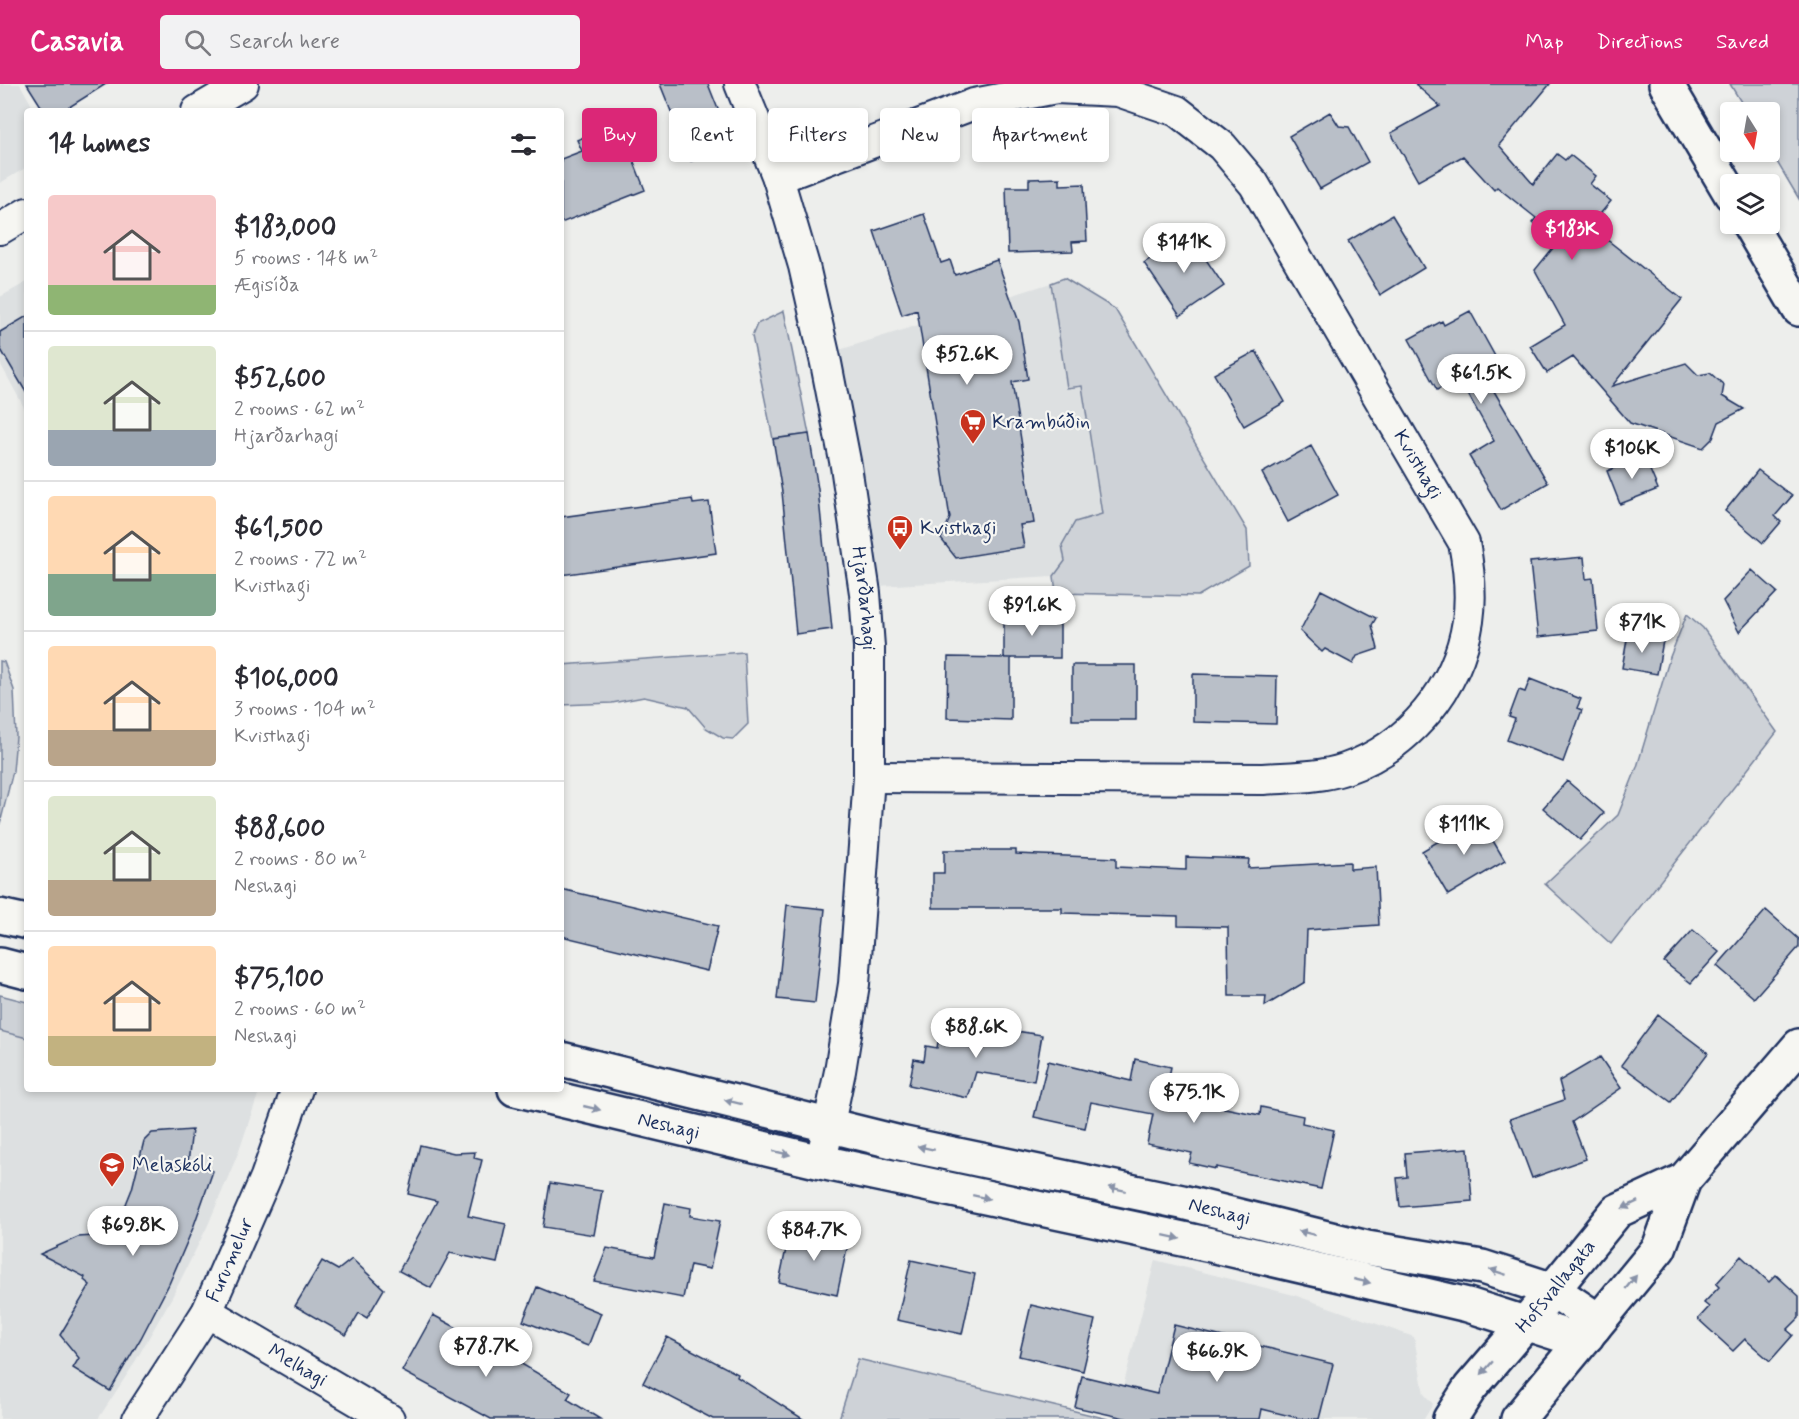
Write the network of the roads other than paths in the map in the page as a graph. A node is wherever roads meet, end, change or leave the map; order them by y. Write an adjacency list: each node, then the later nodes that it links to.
1 (243, 84): 4 (street)
2 (740, 84): 6 (street, Hjarðarhagi)
3 (1666, 84): 5 (street)
4 (201, 108)
5 (1720, 175)
6 (778, 178): 11 (street, Hjarðarhagi); 11 (street, Kvisthagi)
7 (24, 215): 8 (street)
8 (0, 229)
9 (1755, 234): 10 (street)
10 (1799, 309)
11 (869, 777): 20 (street, Hjarðarhagi)
12 (0, 916): 13 (street)
13 (24, 921)
14 (0, 965): 15 (street)
15 (24, 971)
16 (1799, 1046): 22 (street, Hofsvallagata)
17 (564, 1060): 20 (street, Neshagi, one-way to 17)
18 (296, 1092): 24 (street, Furumelur)
19 (528, 1092): 21 (street, Neshagi, one-way to 21)
20 (830, 1126): 21 (street); 23 (street, Neshagi, one-way to 20)
21 (821, 1162): 25 (street, Neshagi, one-way to 25)
22 (1684, 1180): 23 (street, Hofsvallagata, one-way to 23); 26 (street, Hofsvallagata, one-way to 22)
23 (1553, 1290): 25 (street, Hofsvallagata); 26 (street, Neshagi)
24 (207, 1312): 27 (street, Furumelur); 28 (street, Melhagi)
25 (1525, 1324): 26 (street, Neshagi); 29 (street, Hofsvallagata, one-way to 29)
26 (1590, 1332): 30 (street, Hofsvallagata)
27 (138, 1419)
28 (389, 1419)
29 (1450, 1419)
30 (1518, 1419)

